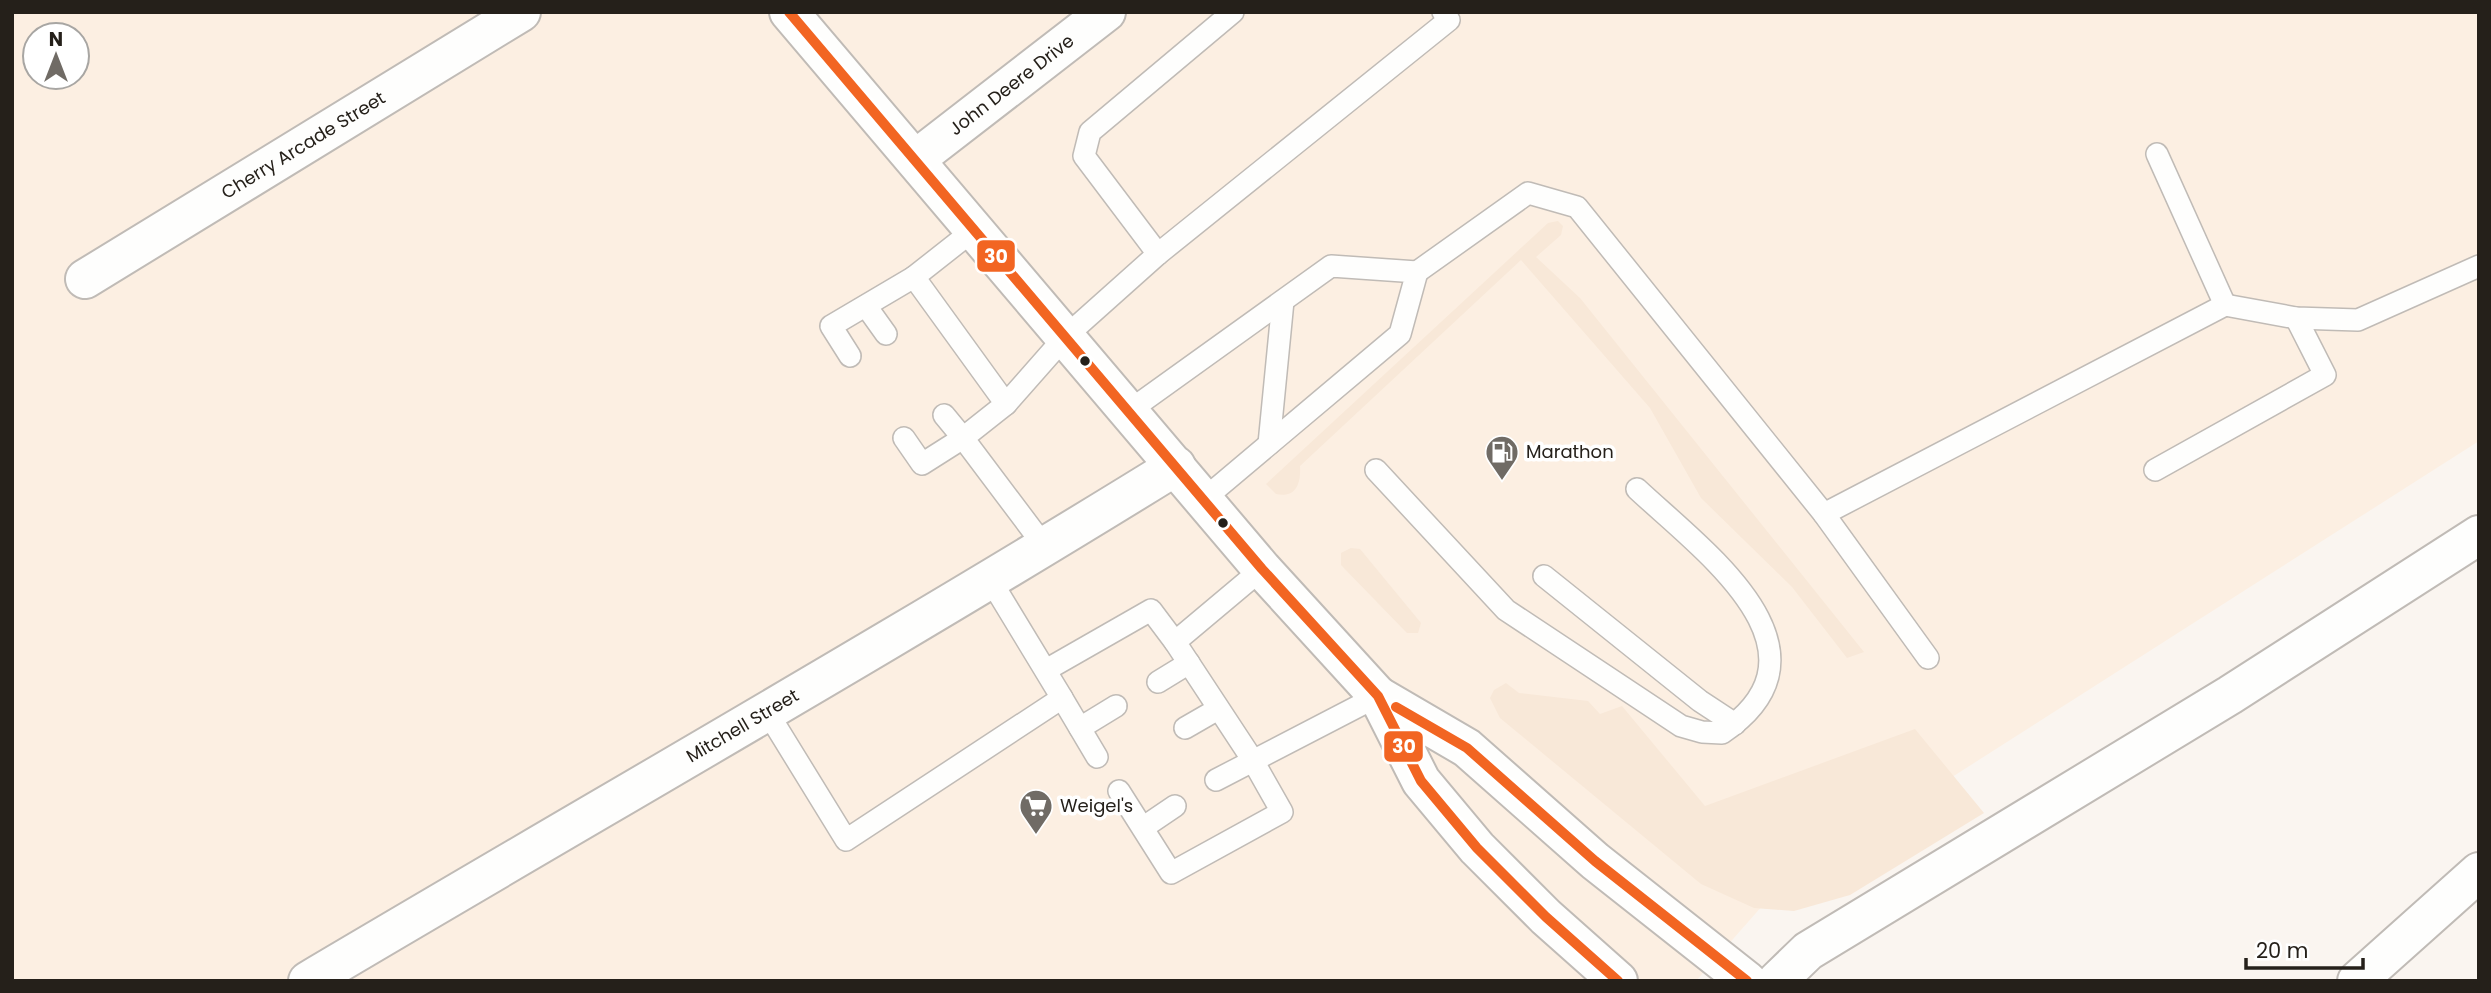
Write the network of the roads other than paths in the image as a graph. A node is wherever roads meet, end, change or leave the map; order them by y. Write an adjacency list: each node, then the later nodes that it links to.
1 (521, 12): 13 (main road, Cherry Arcade Street)
2 (789, 12): 7 (main road)
3 (1106, 12): 7 (main road, John Deere Drive)
4 (1233, 12): 9 (lane)
5 (1443, 12): 9 (lane)
6 (2157, 155): 15 (lane)
7 (916, 159): 8 (main road)
8 (975, 229): 12 (lane); 19 (main road)
9 (1158, 254): 19 (lane)
10 (2479, 266): 17 (lane)
11 (1417, 272): 14 (lane); 26 (lane); 32 (lane)
12 (914, 277): 16 (lane); 21 (lane)
13 (85, 279)
14 (1283, 301): 22 (lane); 26 (lane)
15 (2225, 305): 17 (lane); 32 (lane)
16 (866, 306): 18 (lane); 20 (lane)
17 (2296, 318): 29 (lane)
18 (886, 334)
19 (1065, 337): 21 (lane); 22 (main road)
20 (850, 356)
21 (1006, 404): 25 (lane)
22 (1129, 411): 27 (main road)
23 (944, 415): 25 (lane)
24 (904, 438): 25 (lane)
25 (963, 438): 34 (lane)
26 (1269, 444): 31 (lane)
27 (1176, 466): 31 (main road); 34 (main road, Mitchell Street)
28 (1376, 470): 48 (lane)
29 (2155, 470)
30 (1637, 489): 48 (lane)
31 (1204, 499): 35 (main road)
32 (1824, 514): 39 (lane)
33 (2479, 535): 61 (main road)
34 (1045, 547): 37 (main road, Mitchell Street)
35 (1262, 569): 38 (lane); 43 (main road)
36 (1544, 576): 48 (lane)
37 (991, 581): 41 (lane); 47 (main road, Mitchell Street)
38 (1175, 642): 40 (lane); 41 (lane)
39 (1928, 658)
40 (1189, 663): 42 (lane); 46 (lane)
41 (1046, 670): 44 (lane)
42 (1158, 682)
43 (1378, 696): 52 (lane); 59 (main road); 60 (main road)
44 (1062, 698): 47 (lane); 49 (lane)
45 (1116, 706): 49 (lane)
46 (1219, 709): 50 (lane); 52 (lane)
47 (765, 710): 58 (main road, Mitchell Street)
48 (1735, 724)
49 (1080, 728): 51 (lane)
50 (1185, 728)
51 (1097, 757)
52 (1252, 759): 53 (lane); 56 (lane)
53 (1216, 780)
54 (1119, 791): 56 (lane)
55 (1175, 806): 56 (lane)
56 (1144, 827)
57 (2479, 872): 62 (main road)
58 (308, 981)
59 (1618, 981)
60 (1747, 981)
61 (1777, 981)
62 (2357, 981)

